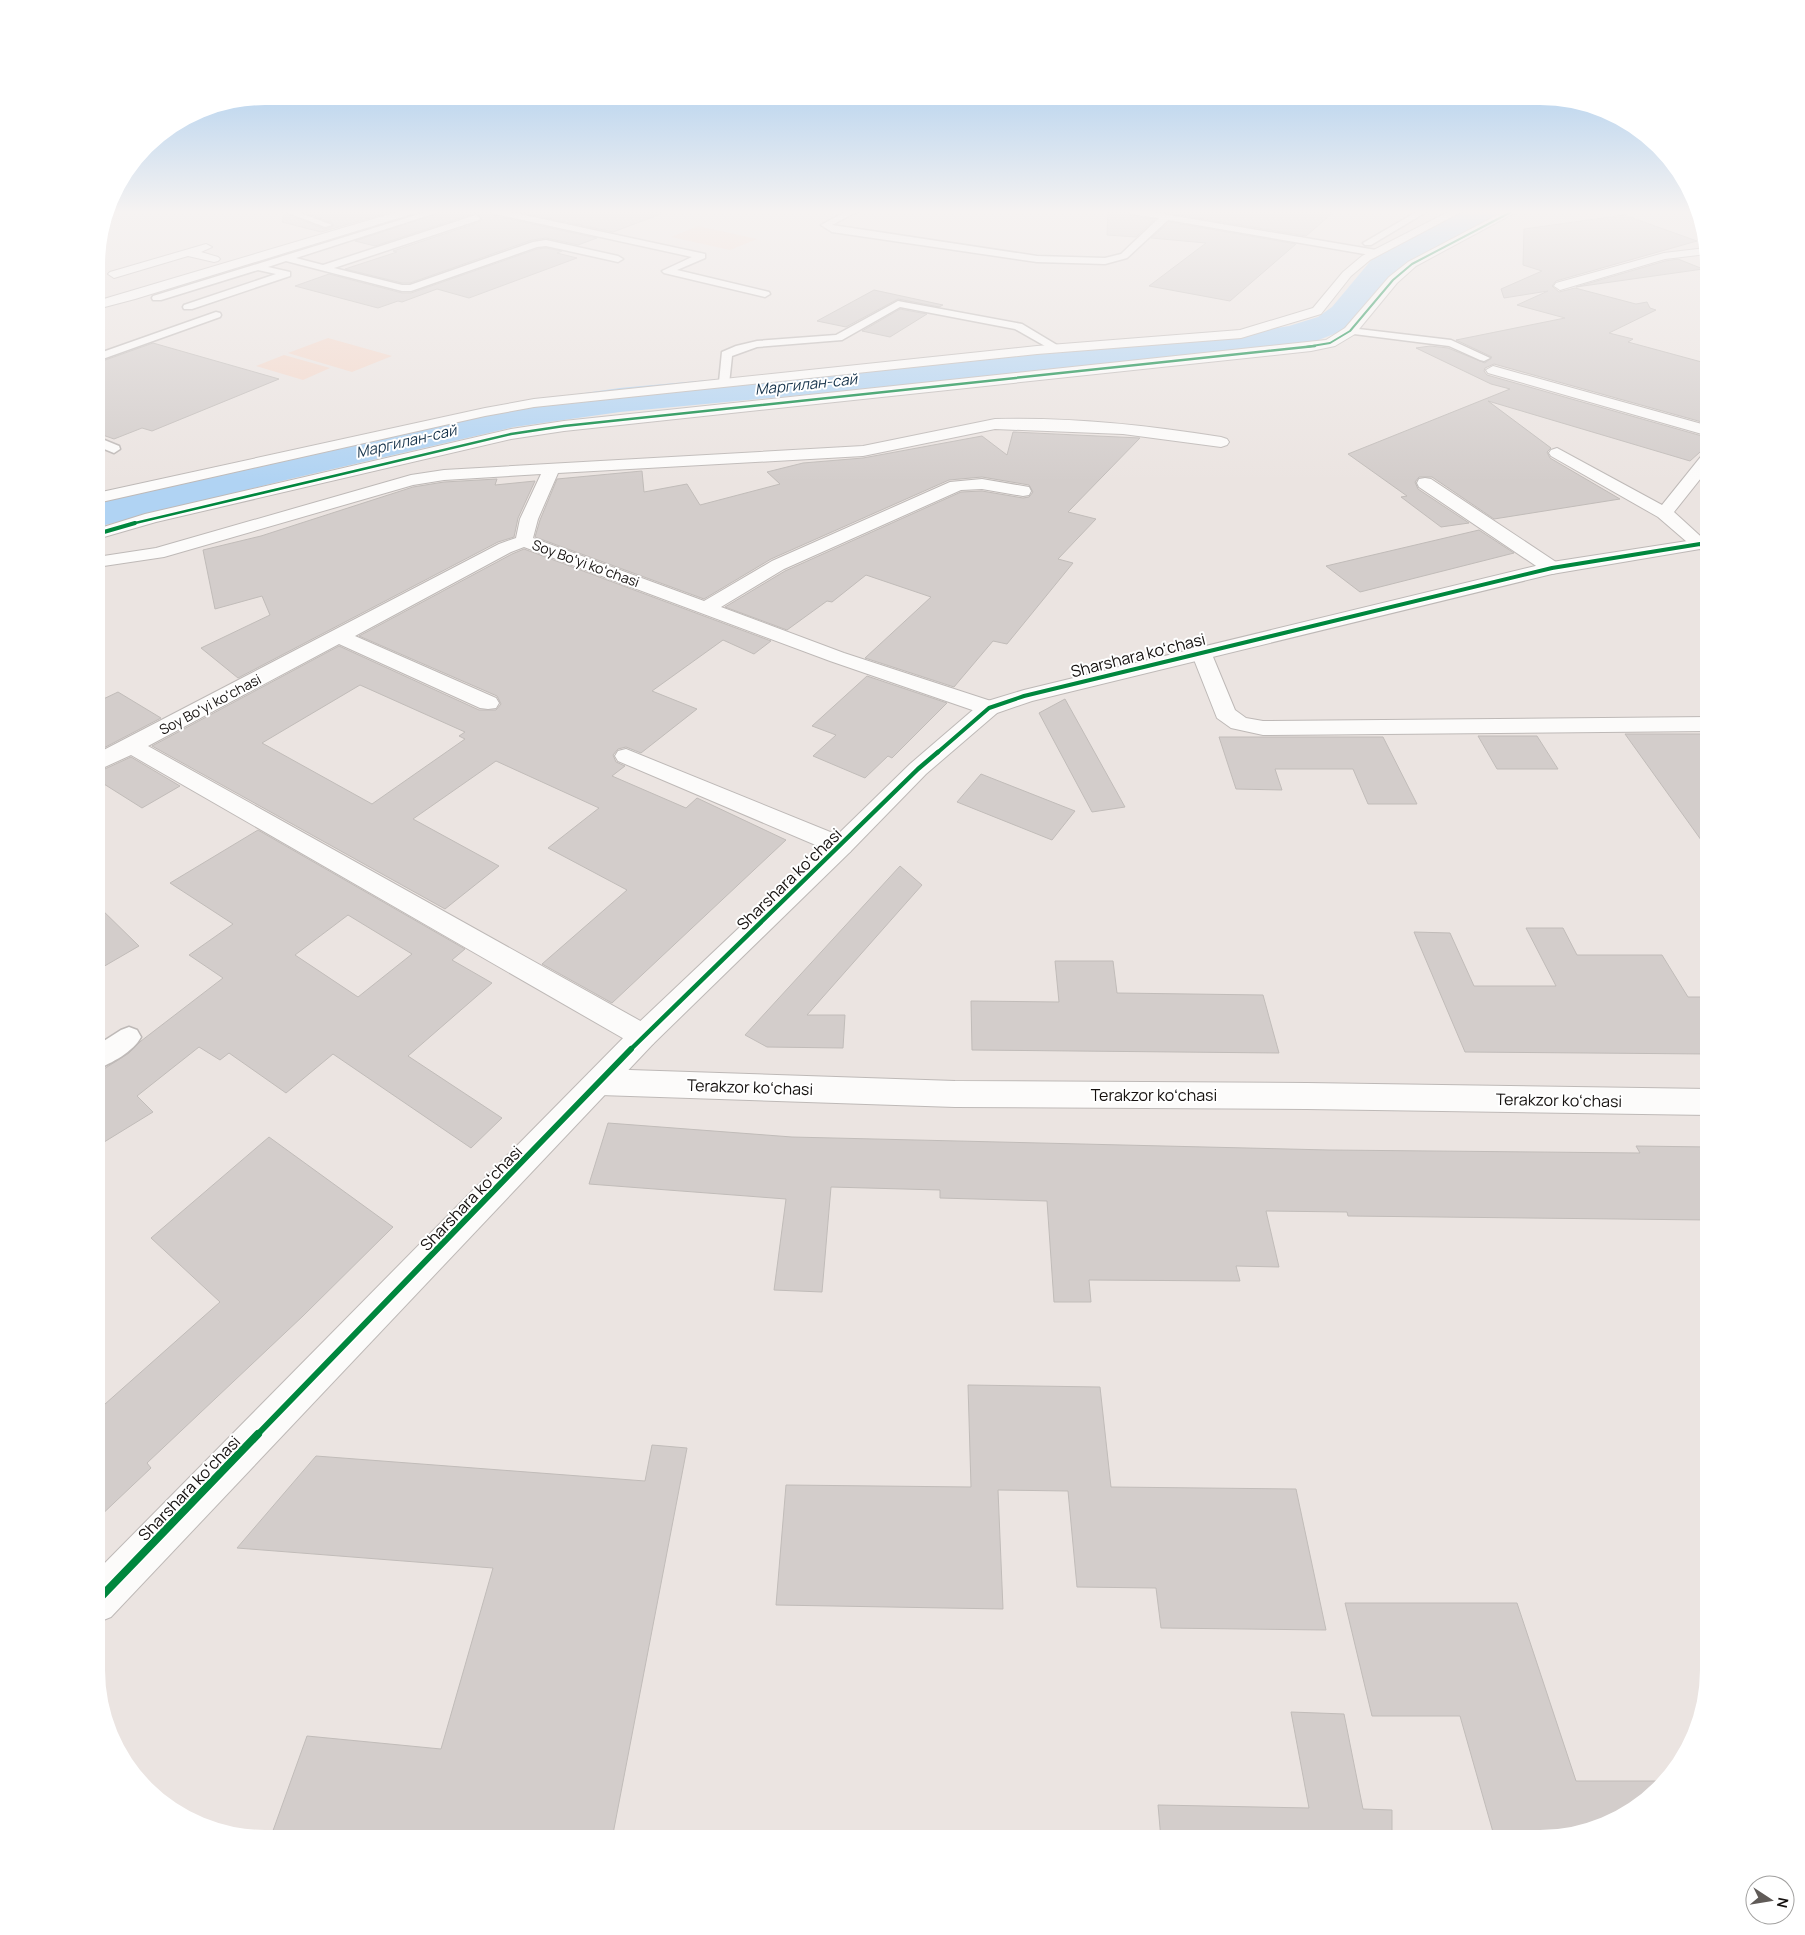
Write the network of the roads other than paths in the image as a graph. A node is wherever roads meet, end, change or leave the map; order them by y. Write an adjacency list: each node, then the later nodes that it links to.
1 (168, 301): 5 (lane)
2 (193, 301): 5 (lane)
3 (1325, 301): 7 (main road)
4 (1375, 301): 6 (main road)
5 (180, 305): 8 (lane)
6 (1350, 331): 9 (lane); 23 (main road)
7 (1056, 348): 11 (main road); 11 (lane)
8 (105, 355)
9 (1484, 358)
10 (1493, 370): 12 (main road)
11 (725, 382): 21 (main road)
12 (1700, 428)
13 (1221, 442): 18 (main road)
14 (105, 445): 15 (lane)
15 (114, 449)
16 (1557, 453): 22 (main road)
17 (1700, 468): 22 (main road)
18 (551, 470): 24 (main road); 27 (main road)
19 (1425, 483): 28 (main road)
20 (1023, 491): 29 (main road)
21 (105, 496)
22 (1664, 513): 25 (main road)
23 (105, 531)
24 (524, 541): 29 (main road, Soy Boʻyi koʻchasi); 30 (main road, Soy Boʻyi koʻchasi)
25 (1700, 542)
26 (1700, 546): 28 (main road, Sharshara koʻchasi)
27 (105, 561)
28 (1552, 568): 31 (main road, Sharshara koʻchasi)
29 (706, 608): 33 (main road, Soy Boʻyi koʻchasi)
30 (339, 636): 32 (main road); 35 (main road, Soy Boʻyi koʻchasi)
31 (1200, 652): 33 (main road, Sharshara koʻchasi); 34 (main road)
32 (488, 703)
33 (989, 708): 38 (main road, Sharshara koʻchasi)
34 (1700, 724)
35 (132, 746): 37 (main road, Soy Boʻyi koʻchasi); 39 (main road)
36 (626, 756): 38 (main road)
37 (105, 760)
38 (841, 846): 39 (main road, Sharshara koʻchasi)
39 (643, 1036): 42 (main road, Sharshara koʻchasi)
40 (129, 1037): 41 (lane)
41 (105, 1053)
42 (600, 1082): 43 (main road, Terakzor koʻchasi); 44 (main road, Sharshara koʻchasi)
43 (1700, 1102)
44 (105, 1593)

